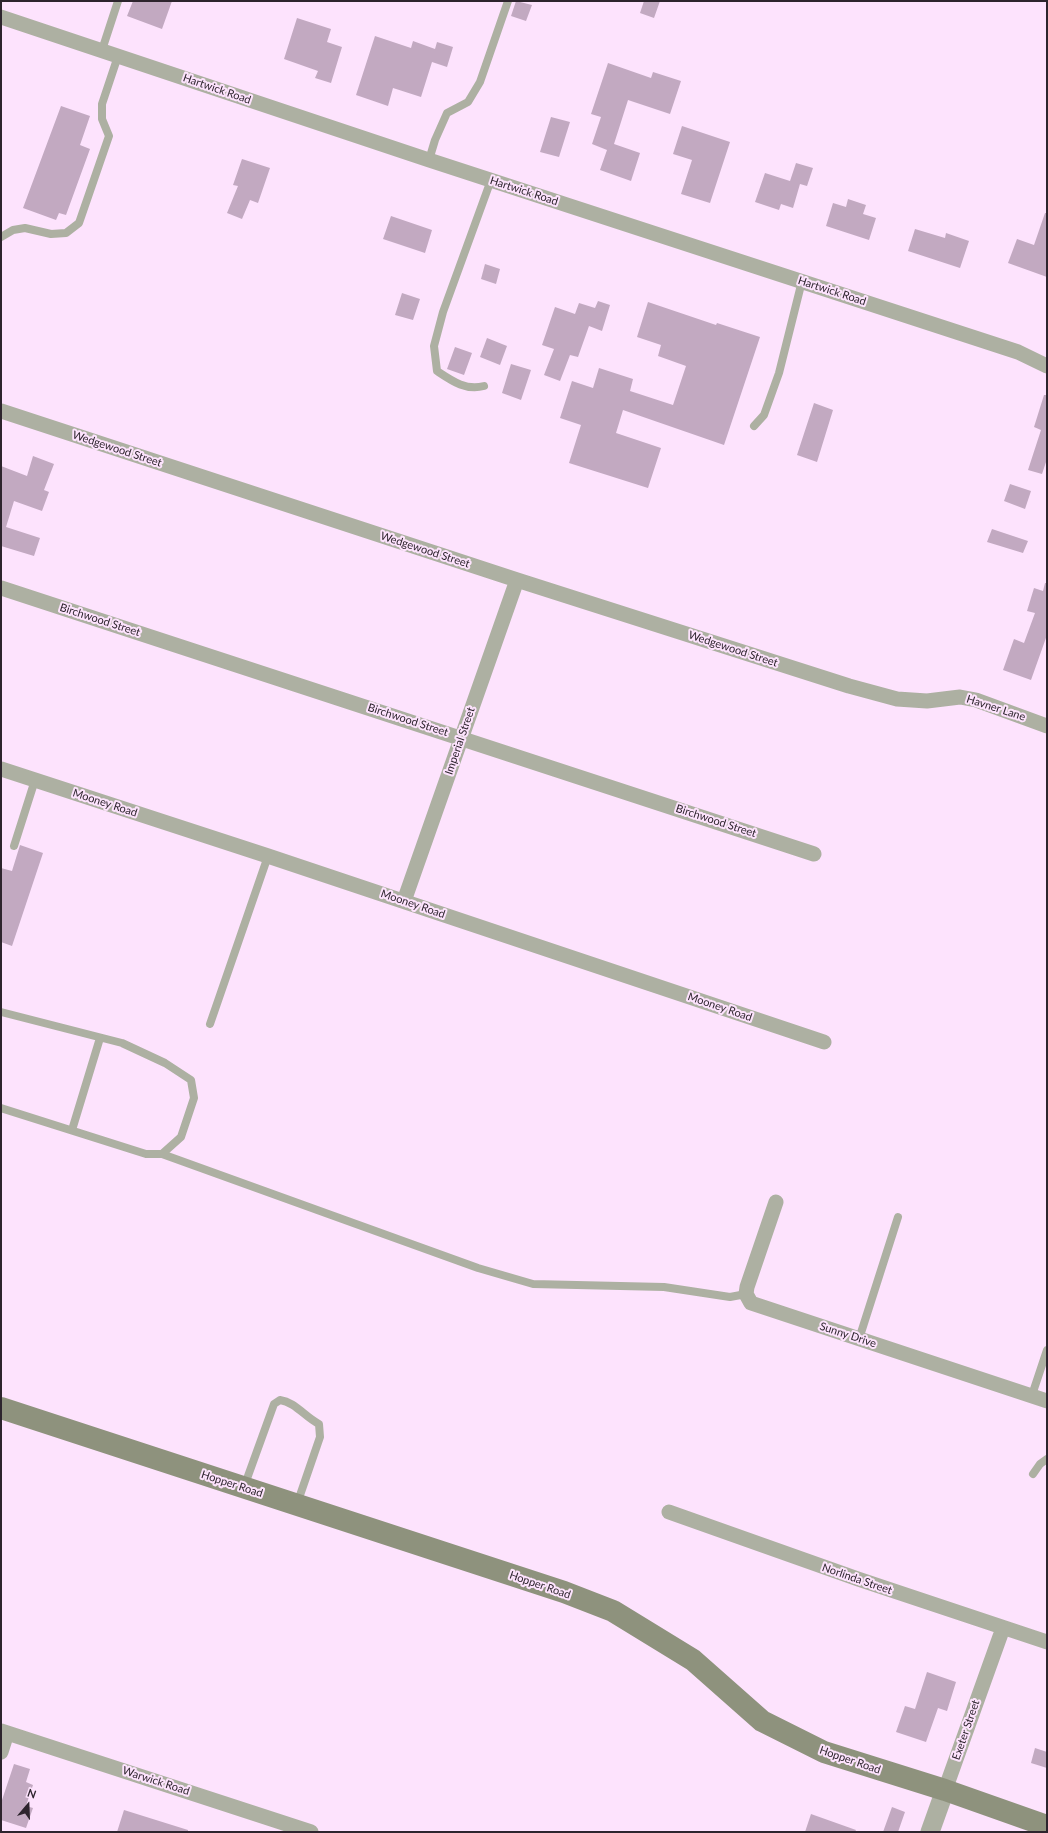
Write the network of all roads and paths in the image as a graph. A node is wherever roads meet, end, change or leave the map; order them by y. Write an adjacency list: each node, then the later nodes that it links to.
1 (118, 1): 4 (lane)
2 (508, 1): 6 (lane)
3 (1, 17): 4 (street, Hartwick Road)
4 (102, 50): 5 (street, Hartwick Road)
5 (118, 56): 6 (street, Hartwick Road); 8 (lane)
6 (429, 160): 7 (street, Hartwick Road)
7 (491, 180): 9 (street, Hartwick Road); 11 (lane)
8 (1, 237)
9 (802, 281): 10 (street, Hartwick Road); 13 (lane)
10 (1047, 366)
11 (484, 386)
12 (1, 411): 14 (street, Wedgewood Street)
13 (754, 426)
14 (516, 580): 16 (street, Wedgewood Street); 18 (street, Imperial Street)
15 (1, 588): 18 (street, Birchwood Street)
16 (849, 686): 17 (street, Havner Lane)
17 (1047, 726)
18 (461, 738): 22 (street, Birchwood Street); 24 (street, Imperial Street)
19 (1, 769): 20 (street, Mooney Road)
20 (36, 780): 21 (lane); 23 (street, Mooney Road)
21 (14, 846)
22 (814, 854)
23 (268, 856): 24 (street, Mooney Road); 26 (lane)
24 (404, 901): 28 (street, Mooney Road)
25 (1, 1012): 27 (lane)
26 (210, 1024)
27 (100, 1038): 30 (lane); 31 (lane)
28 (824, 1042)
29 (1, 1108): 30 (lane)
30 (72, 1130): 31 (lane)
31 (162, 1154): 34 (lane)
32 (776, 1202): 34 (street)
33 (898, 1217): 35 (lane)
34 (746, 1294): 35 (street, Sunny Drive)
35 (859, 1339): 37 (street, Sunny Drive)
36 (1047, 1350): 37 (lane)
37 (1032, 1396): 38 (street, Sunny Drive)
38 (1047, 1401)
39 (1, 1408): 42 (main road, Hopper Road)
40 (1047, 1458): 41 (lane)
41 (1033, 1474)
42 (244, 1488): 43 (main road, Hopper Road); 43 (lane)
43 (297, 1505): 49 (main road, Hopper Road)
44 (669, 1512): 45 (street, Norlinda Street)
45 (1003, 1628): 46 (street, Norlinda Street); 49 (street, Exeter Street)
46 (1047, 1642)
47 (4, 1732): 48 (street); 51 (street, Warwick Road)
48 (1, 1752)
49 (945, 1790): 50 (main road, Hopper Road); 52 (street, Exeter Street)
50 (1047, 1826)
51 (311, 1832)
52 (930, 1832)

